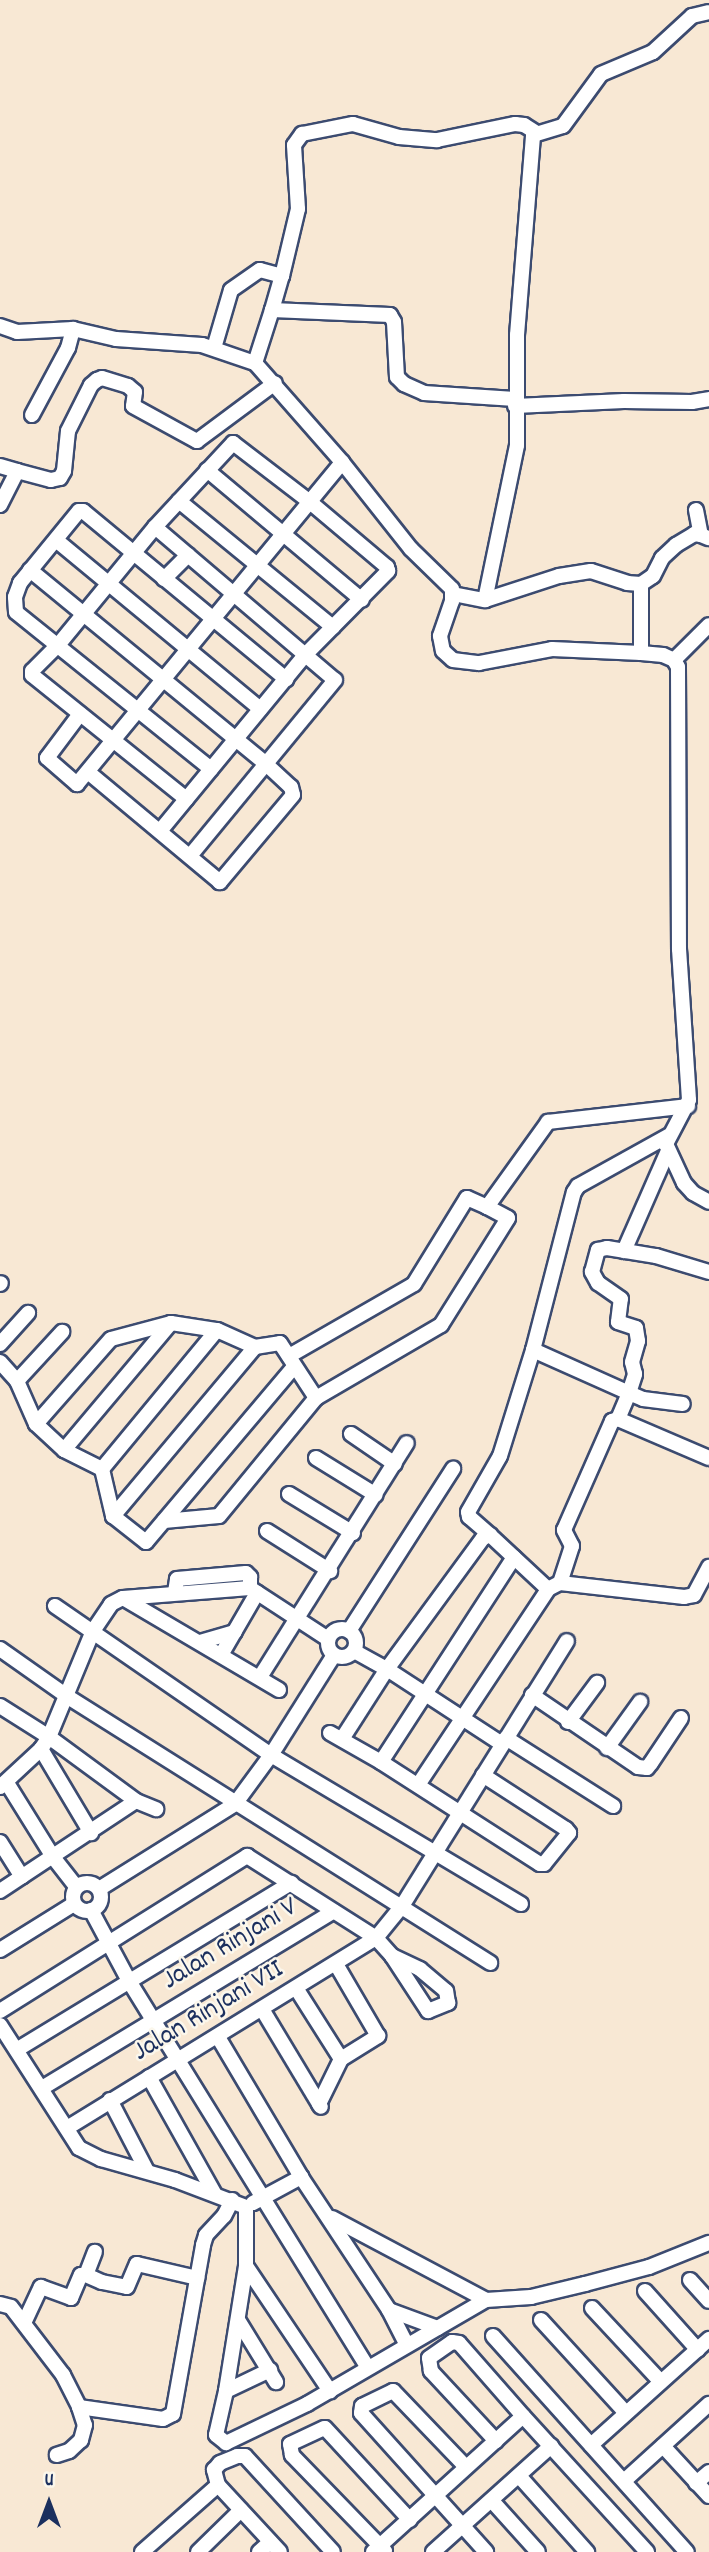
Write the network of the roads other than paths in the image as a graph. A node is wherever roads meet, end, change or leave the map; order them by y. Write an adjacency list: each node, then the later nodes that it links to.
1 (709, 12): 2 (street)
2 (535, 132): 3 (street); 11 (street)
3 (282, 276): 4 (street); 7 (street)
4 (272, 310): 8 (street); 11 (street)
5 (0, 326): 6 (street)
6 (72, 329): 7 (street); 12 (street)
7 (215, 348): 8 (street)
8 (256, 363): 9 (street)
9 (275, 383): 13 (street); 16 (street)
10 (709, 399): 11 (street)
11 (515, 402): 35 (street)
12 (32, 415)
13 (342, 462): 18 (street); 33 (street)
14 (0, 466): 16 (street)
15 (207, 470): 17 (street); 18 (street); 22 (street)
16 (17, 471): 19 (street)
17 (179, 500): 21 (street); 27 (street)
18 (310, 502): 22 (street); 34 (street)
19 (0, 505)
20 (696, 510): 23 (street)
21 (155, 527): 25 (street); 26 (street)
22 (285, 533): 27 (street); 34 (street)
23 (705, 536): 31 (street)
24 (56, 540): 25 (street); 28 (street); 30 (street)
25 (134, 553): 29 (street); 30 (street)
26 (188, 555): 29 (street); 32 (street)
27 (258, 565): 32 (street); 39 (street)
28 (30, 570): 36 (street); 40 (street)
29 (164, 579): 37 (street)
30 (108, 583): 36 (street); 41 (street)
31 (641, 584): 35 (street); 42 (street)
32 (235, 594): 37 (street); 43 (street)
33 (453, 594): 35 (street); 42 (street)
34 (362, 600): 39 (street)
35 (485, 600)
36 (83, 614): 40 (street); 46 (street)
37 (214, 619): 41 (street); 45 (street)
38 (709, 625): 44 (street)
39 (333, 627): 43 (street)
40 (59, 644): 48 (street); 49 (street)
41 (189, 650): 46 (street); 47 (street)
42 (641, 653): 44 (street)
43 (306, 654): 45 (street); 52 (street)
44 (674, 660): 58 (street)
45 (286, 679): 47 (street)
46 (163, 680): 48 (street); 50 (street)
47 (260, 709): 50 (street)
48 (139, 710): 51 (street); 53 (street)
49 (80, 714): 51 (street); 54 (street)
50 (236, 739): 52 (street); 53 (street)
51 (114, 740): 54 (street); 55 (street)
52 (266, 764): 57 (street); 57 (street)
53 (211, 769): 55 (street)
54 (88, 772): 56 (street)
55 (186, 799): 56 (street)
56 (160, 831): 57 (street)
57 (190, 856)
58 (688, 1107): 59 (street); 61 (street)
59 (668, 1144): 60 (street); 62 (street); 70 (street)
60 (709, 1202)
61 (486, 1207): 72 (street); 75 (street)
62 (624, 1251): 63 (street); 74 (street)
63 (709, 1272)
64 (28, 1313): 68 (street)
65 (171, 1323): 66 (street); 78 (street); 81 (street)
66 (217, 1330): 69 (street); 85 (street)
67 (62, 1332): 73 (street)
68 (0, 1344)
69 (255, 1348): 72 (street); 89 (street)
70 (533, 1350): 74 (street); 93 (street)
71 (0, 1362): 73 (street)
72 (292, 1362): 75 (street); 90 (street)
73 (17, 1381): 78 (street)
74 (629, 1393): 76 (street); 77 (street)
75 (316, 1398): 90 (street)
76 (683, 1404)
77 (618, 1419): 83 (street); 97 (street)
78 (36, 1424): 81 (street)
79 (359, 1436): 84 (street)
80 (407, 1443): 84 (street)
81 (64, 1450): 85 (street)
82 (316, 1458): 88 (street)
83 (709, 1458)
84 (396, 1464): 88 (street)
85 (102, 1469): 89 (street)
86 (453, 1469): 103 (street)
87 (289, 1494): 92 (street)
88 (376, 1495): 92 (street)
89 (113, 1516): 90 (street)
90 (164, 1521)
91 (267, 1531): 96 (street)
92 (353, 1533): 96 (street)
93 (490, 1535): 94 (street); 112 (street)
94 (514, 1557): 97 (street); 116 (street)
95 (709, 1567): 97 (street)
96 (330, 1570): 101 (street)
97 (554, 1586): 122 (street)
98 (253, 1591): 99 (street); 101 (street); 104 (street)
99 (123, 1598): 102 (street); 107 (street)
100 (55, 1606): 102 (street)
101 (296, 1617): 105 (street); 113 (street)
102 (93, 1631): 118 (street); 127 (street)
103 (349, 1631): 105 (street); 109 (street)
104 (235, 1632): 107 (street); 110 (street)
105 (328, 1639): 111 (street)
106 (567, 1641): 117 (street, Jalan Rinjani VII)
107 (200, 1642): 110 (street)
108 (1, 1649): 118 (street)
109 (354, 1651): 111 (street); 112 (street)
110 (221, 1655): 113 (street)
111 (334, 1655): 127 (street)
112 (387, 1669): 116 (street); 128 (street)
113 (260, 1677): 115 (street)
114 (597, 1683): 123 (street)
115 (279, 1689)
116 (426, 1694): 122 (street); 128 (street)
117 (532, 1695): 123 (street); 124 (street, Jalan Rinjani VII)
118 (68, 1697): 125 (street); 133 (street)
119 (640, 1702): 126 (street)
120 (3, 1714): 125 (street)
121 (681, 1718): 126 (street)
122 (462, 1719): 124 (street); 131 (street)
123 (568, 1721): 126 (street)
124 (504, 1741): 129 (street, Jalan Rinjani VII); 134 (street)
125 (45, 1743): 130 (street); 132 (street); 137 (street)
126 (607, 1748)
127 (271, 1755): 133 (street); 139 (street)
128 (381, 1762): 131 (street)
129 (483, 1775): 136 (street, Jalan Rinjani VII); 136 (street)
130 (4, 1785): 140 (street)
131 (418, 1785): 136 (street)
132 (136, 1801): 135 (street); 137 (street)
133 (235, 1804): 144 (street); 148 (street)
134 (613, 1806)
135 (156, 1809)
136 (458, 1812): 139 (street, Jalan Rinjani VII)
137 (91, 1833): 140 (street)
138 (0, 1842): 141 (street)
139 (433, 1855): 147 (street); 148 (street, Jalan Rinjani VII)
140 (53, 1857): 141 (street); 143 (street)
141 (22, 1877): 145 (street)
142 (291, 1883): 150 (street); 152 (street); 157 (street)
143 (76, 1886): 144 (street); 146 (street)
144 (99, 1889): 149 (street)
145 (0, 1891)
146 (74, 1904): 149 (street); 153 (street)
147 (521, 1904)
148 (402, 1906): 151 (street, Jalan Rinjani VII); 155 (street)
149 (91, 1910): 152 (street)
150 (334, 1911): 151 (street); 161 (street, Jalan Rinjani V)
151 (376, 1938): 154 (street); 156 (street, Jalan Rinjani VII)
152 (107, 1943): 157 (street); 160 (street)
153 (0, 1950)
154 (392, 1956)
155 (490, 1962)
156 (336, 1964): 158 (street, Jalan Rinjani VII); 166 (street)
157 (130, 1981): 161 (street); 164 (street)
158 (296, 1988): 159 (street, Jalan Rinjani VII); 166 (street)
159 (262, 2010): 163 (street, Jalan Rinjani VII); 166 (street)
160 (0, 2011)
161 (153, 2020): 165 (street); 168 (street, Jalan Rinjani V)
162 (0, 2025): 164 (street)
163 (218, 2037): 165 (street, Jalan Rinjani VII); 172 (street)
164 (18, 2049): 168 (street)
165 (179, 2058): 167 (street, Jalan Rinjani VII); 174 (street)
166 (341, 2059)
167 (149, 2077): 169 (street, Jalan Rinjani VII); 173 (street)
168 (42, 2088): 170 (street)
169 (110, 2100): 170 (street, Jalan Rinjani VII); 171 (street)
170 (67, 2128): 171 (street)
171 (147, 2171): 173 (street)
172 (301, 2177): 174 (street); 177 (street)
173 (214, 2193): 175 (street)
174 (262, 2199): 176 (street); 198 (street)
175 (232, 2200): 176 (street); 182 (street)
176 (246, 2207): 180 (street)
177 (331, 2218): 185 (street); 189 (street)
178 (709, 2243): 185 (street)
179 (95, 2252): 181 (street)
180 (246, 2266): 190 (street); 201 (street)
181 (86, 2275): 182 (street); 192 (street)
182 (197, 2278): 203 (street)
183 (690, 2280): 186 (street)
184 (645, 2291): 197 (street)
185 (486, 2300): 193 (street)
186 (709, 2301)
187 (0, 2304): 192 (street)
188 (592, 2308): 199 (street)
189 (389, 2310): 193 (street); 196 (street)
190 (238, 2320): 200 (street); 200 (street)
191 (541, 2320): 204 (street)
192 (24, 2323): 203 (street)
193 (438, 2328): 196 (street)
194 (493, 2336): 207 (street)
195 (709, 2339): 197 (street)
196 (407, 2345): 198 (street)
197 (698, 2350): 199 (street)
198 (367, 2367): 201 (street)
199 (660, 2381): 204 (street)
200 (226, 2390): 201 (street)
201 (330, 2390)
202 (709, 2404): 209 (street)
203 (79, 2407): 210 (street)
204 (625, 2412): 207 (street)
205 (523, 2416): 206 (street); 206 (street); 208 (street)
206 (496, 2441): 211 (street)
207 (592, 2445): 214 (street)
208 (551, 2446): 213 (street); 233 (street)
209 (663, 2446): 214 (street); 215 (street)
210 (57, 2455)
211 (465, 2466): 217 (street); 217 (street)
212 (709, 2472): 215 (street)
213 (520, 2477): 219 (street); 232 (street)
214 (624, 2481): 234 (street)
215 (696, 2483): 218 (street)
216 (218, 2485): 220 (street); 225 (street); 228 (street)
217 (437, 2494): 221 (street); 222 (street)
218 (709, 2496)
219 (493, 2502): 222 (street); 231 (street)
220 (241, 2510): 223 (street); 226 (street)
221 (410, 2521): 224 (street); 224 (street)
222 (463, 2524): 229 (street); 230 (street)
223 (275, 2547): 227 (street)
224 (380, 2550)
225 (142, 2552)
226 (198, 2552)
227 (258, 2552)
228 (333, 2552)
229 (433, 2552)
230 (486, 2552)
231 (538, 2552)
232 (587, 2552)
233 (647, 2552)
234 (687, 2552)

